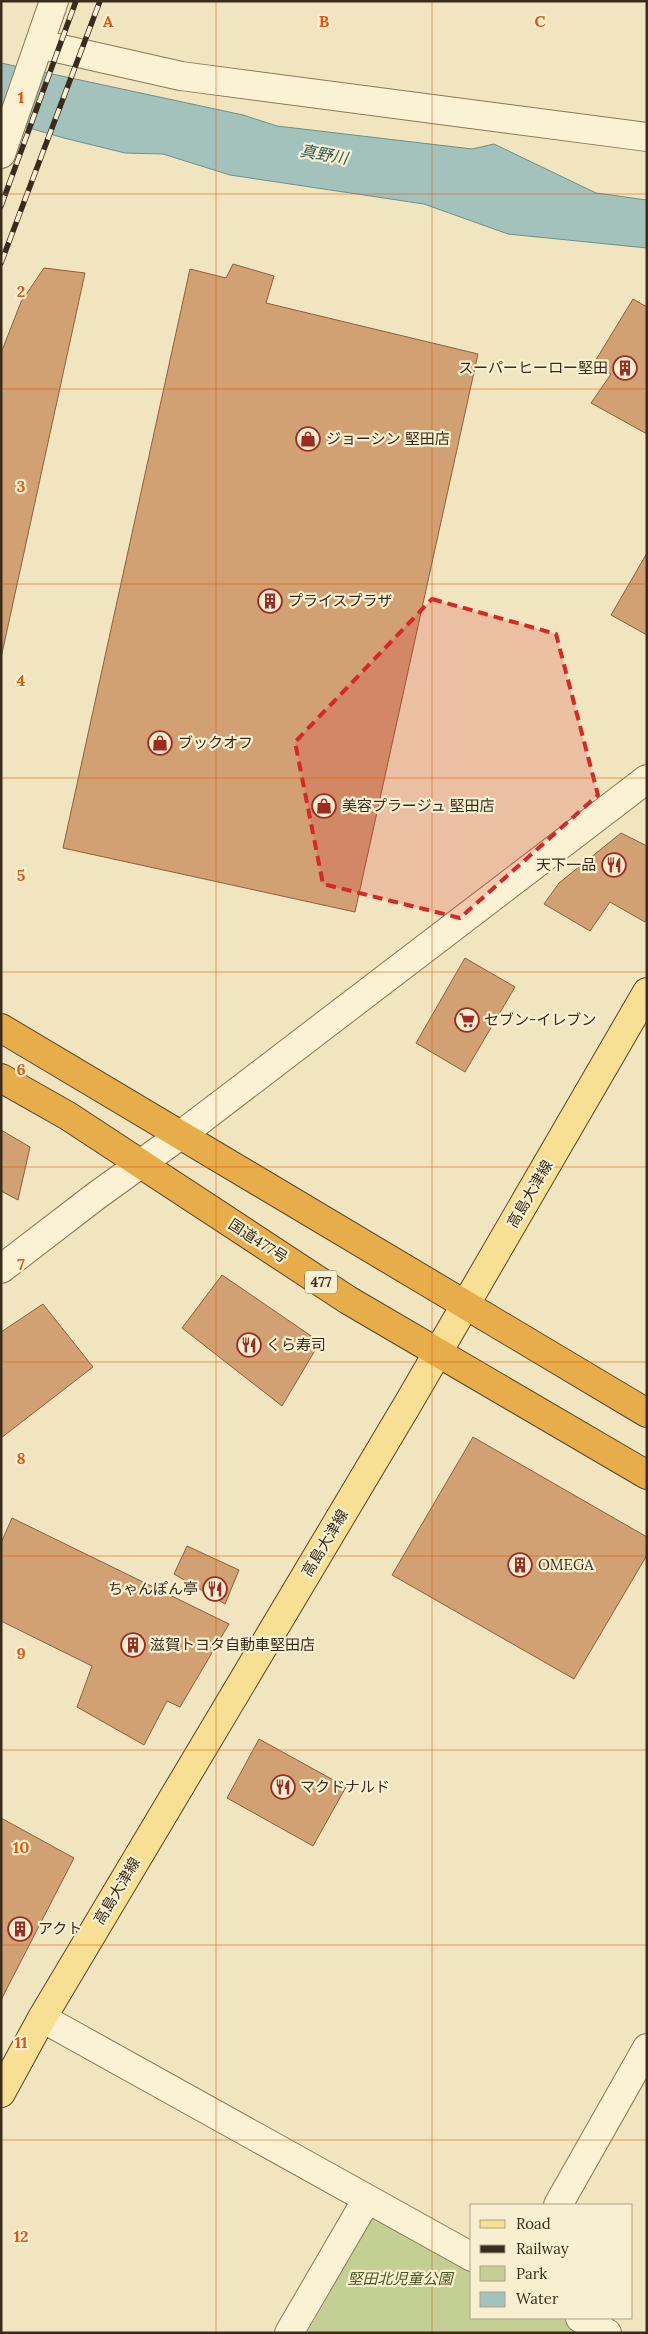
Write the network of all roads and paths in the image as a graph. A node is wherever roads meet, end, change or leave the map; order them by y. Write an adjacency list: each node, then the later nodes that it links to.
1 (54, 1): 2 (street)
2 (36, 52): 3 (street); 4 (street)
3 (647, 137)
4 (1, 154)
5 (647, 779): 9 (street)
6 (647, 992): 12 (main road, 高島大津線)
7 (1, 1028): 9 (highway)
8 (1, 1078): 10 (highway, 国道477号 / 477)
9 (182, 1134): 10 (street); 12 (highway)
10 (142, 1164): 11 (street); 13 (highway, 国道477号 / 477)
11 (1, 1269)
12 (466, 1305): 13 (main road, 高島大津線); 14 (highway)
13 (438, 1353): 15 (highway, 国道477号 / 477); 16 (main road, 高島大津線)
14 (647, 1413)
15 (647, 1476)
16 (42, 2018): 18 (main road, 高島大津線); 19 (street)
17 (647, 2048): 20 (street)
18 (1, 2094)
19 (367, 2199): 21 (street); 23 (street)
20 (559, 2204)
21 (470, 2256)
22 (582, 2319): 24 (street)
23 (289, 2333)
24 (607, 2333)

